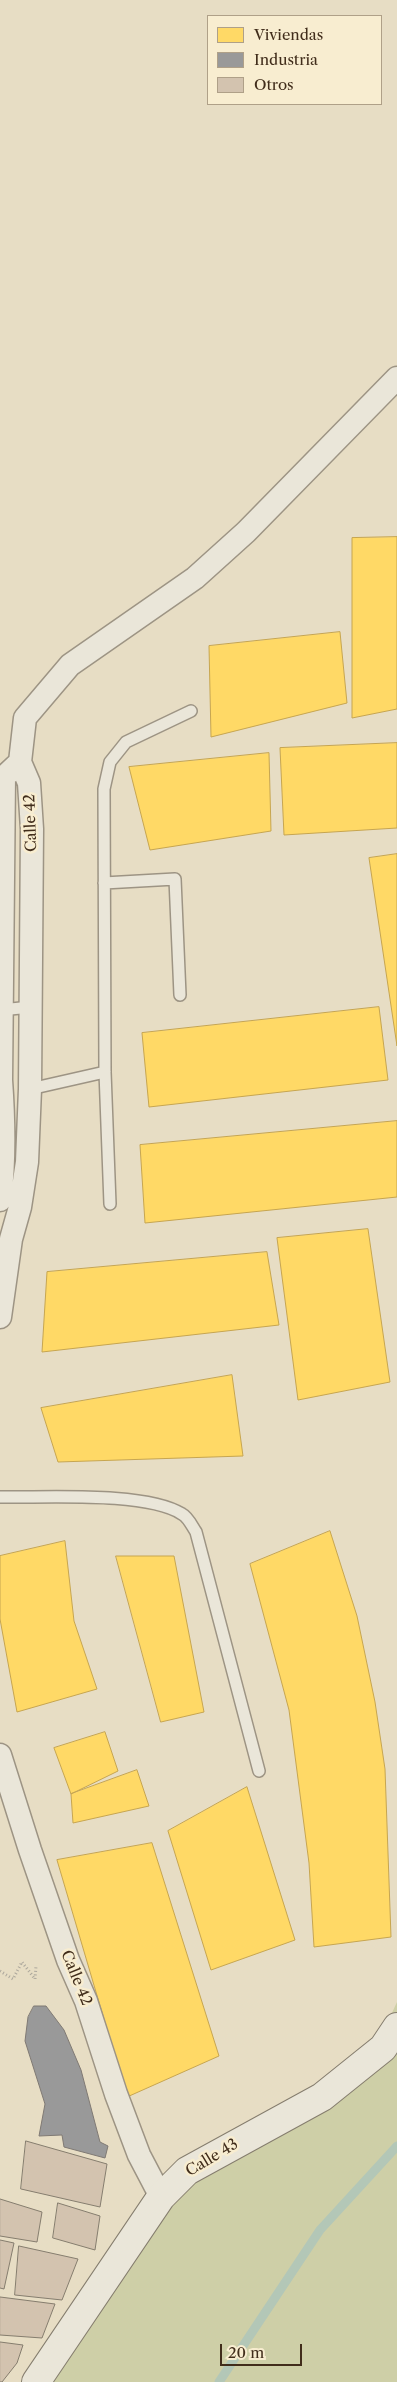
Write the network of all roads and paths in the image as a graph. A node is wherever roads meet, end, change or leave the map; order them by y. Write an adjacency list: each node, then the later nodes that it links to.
1 (397, 378): 3 (street)
2 (191, 711): 4 (lane)
3 (20, 762): 6 (street, Calle 42); 7 (street, Calle 42)
4 (104, 883): 5 (lane); 8 (lane)
5 (180, 995)
6 (31, 1007): 7 (lane); 9 (street, Calle 42)
7 (1, 1009): 10 (street, Calle 42)
8 (105, 1072): 9 (lane); 11 (lane)
9 (30, 1089): 13 (street, Calle 42)
10 (0, 1200)
11 (110, 1204)
12 (0, 1209): 13 (street, Calle 42)
13 (5, 1239): 14 (street, Calle 42)
14 (0, 1317)
15 (0, 1497): 17 (lane)
16 (0, 1754): 21 (street, Calle 42)
17 (259, 1771)
18 (36, 1966): 19 (path)
19 (0, 1971)
20 (397, 2027): 21 (street, Calle 43)
21 (161, 2197): 22 (street, Calle 43)
22 (36, 2382)

